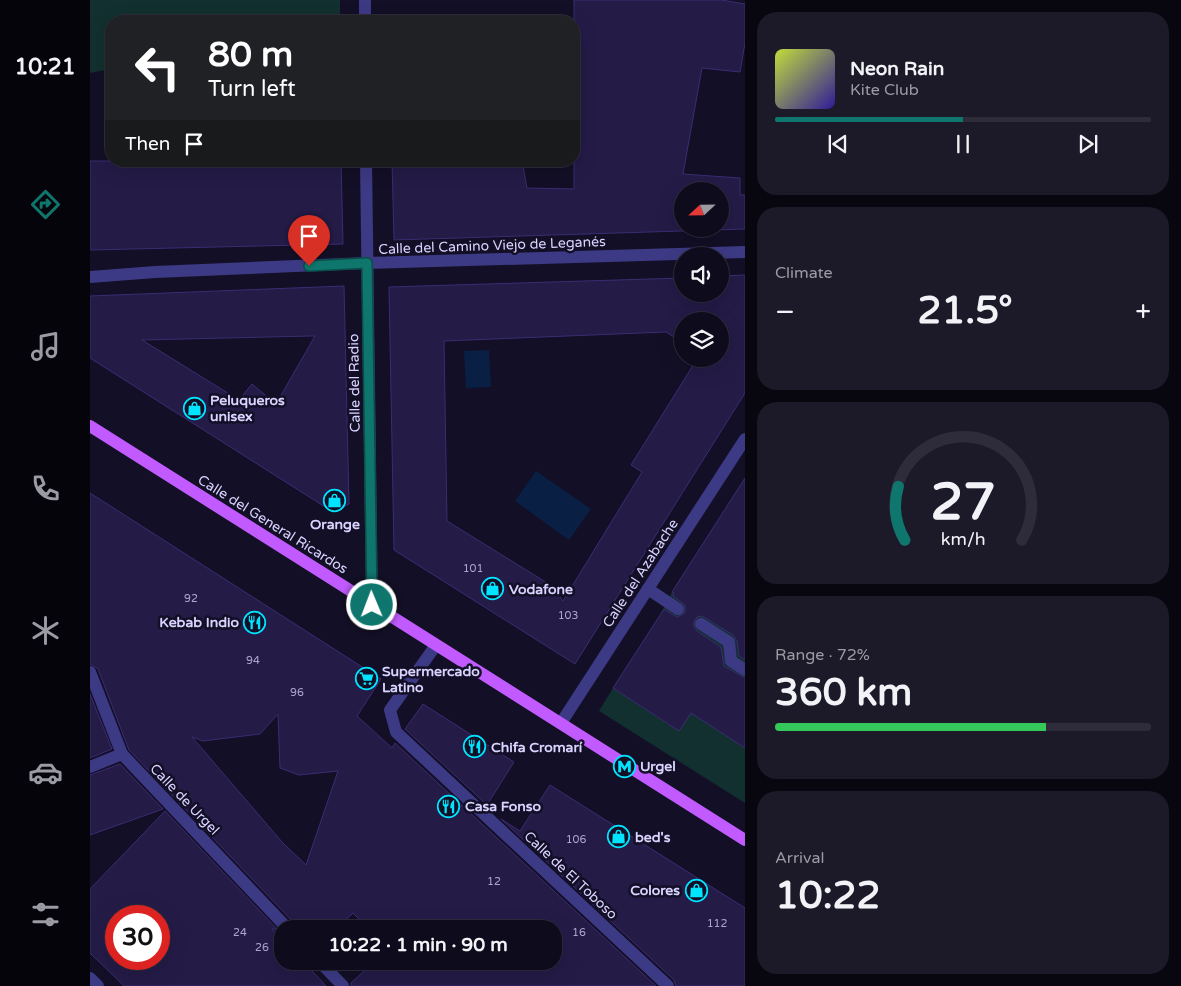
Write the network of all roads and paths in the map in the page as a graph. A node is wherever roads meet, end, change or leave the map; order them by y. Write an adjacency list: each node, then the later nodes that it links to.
1 (365, 0): 2 (street)
2 (365, 15)
3 (366, 167): 5 (street, Calle del Radio)
4 (745, 252): 5 (street, Calle del Camino Viejo de Leganés)
5 (367, 263): 6 (street, Calle del Camino Viejo de Leganés); 10 (street, Calle del Radio)
6 (90, 277)
7 (90, 426): 10 (main road, Calle del General Ricardos)
8 (745, 440): 9 (street, Calle del Azabache)
9 (648, 589): 11 (street); 16 (street, Calle del Azabache)
10 (372, 605): 13 (main road, Calle del General Ricardos)
11 (678, 609)
12 (701, 624): 14 (street)
13 (436, 646): 16 (main road, Calle del General Ricardos); 25 (street, Calle de El Toboso)
14 (745, 670)
15 (90, 672): 17 (street, Calle de Urgel)
16 (561, 723): 19 (main road, Calle del General Ricardos)
17 (122, 754): 18 (street); 20 (street, Calle de Urgel)
18 (90, 767)
19 (745, 840)
20 (279, 920)
21 (327, 970): 24 (street)
22 (90, 978): 23 (street)
23 (98, 986)
24 (342, 986)
25 (668, 986)

